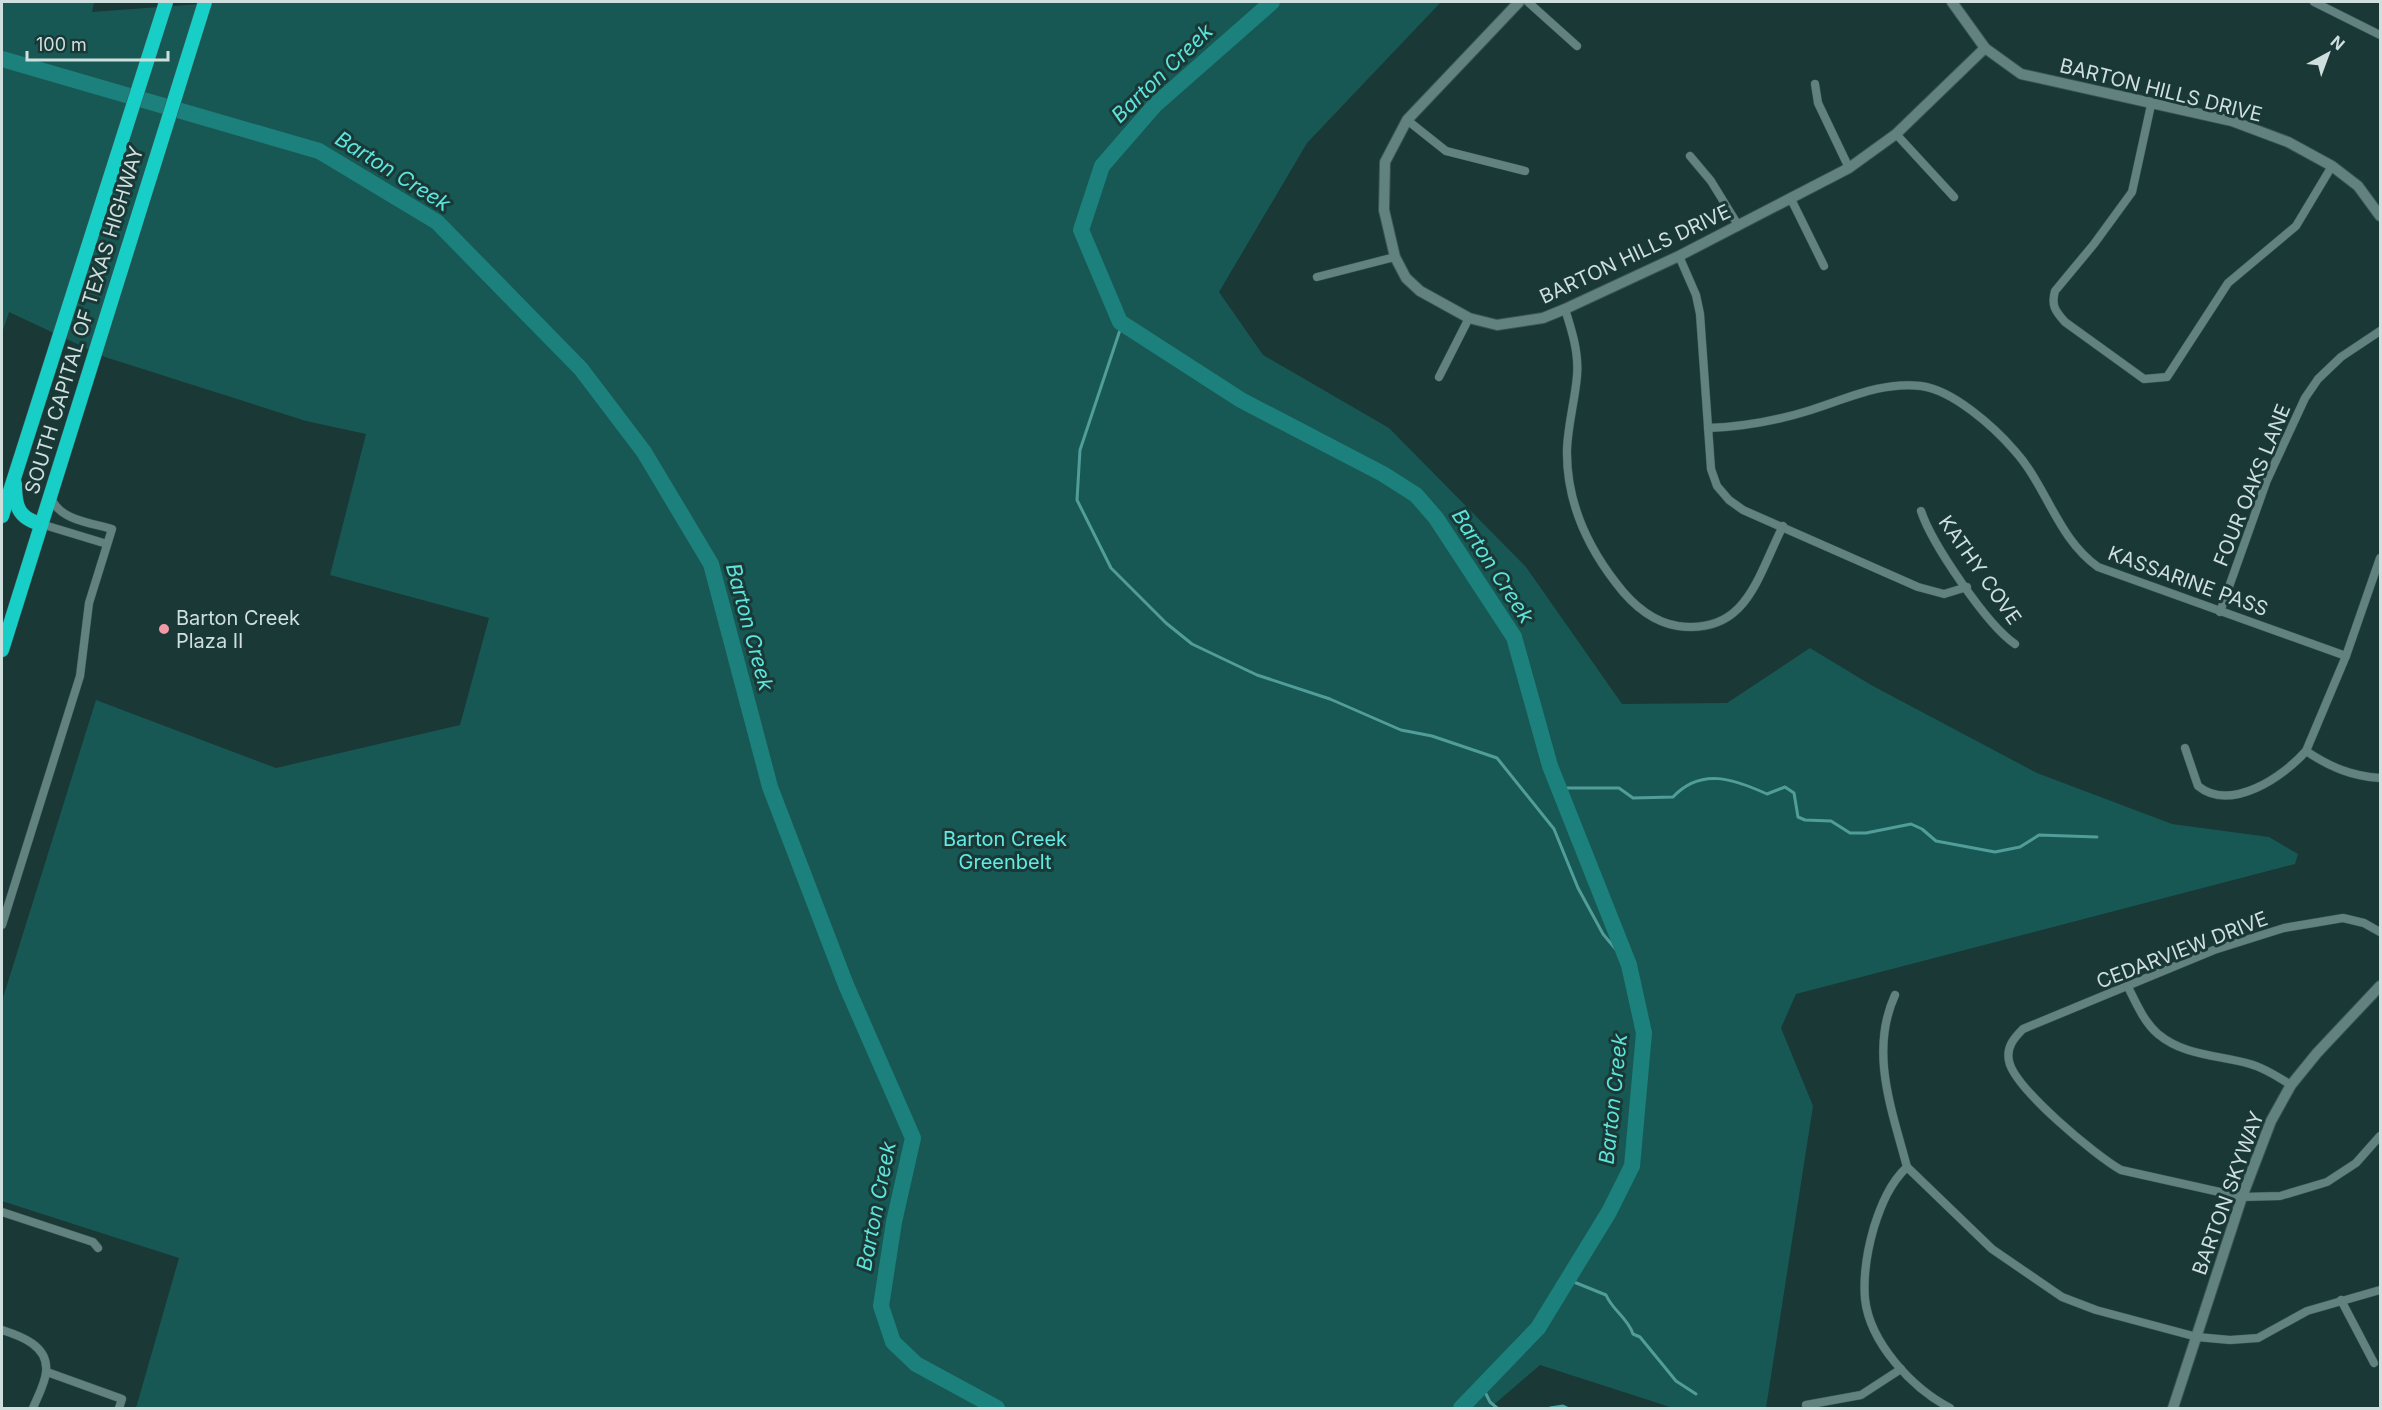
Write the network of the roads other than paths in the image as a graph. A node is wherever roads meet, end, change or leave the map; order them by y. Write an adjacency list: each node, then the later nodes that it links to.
1 (166, 2): 31 (highway, SOUTH CAPITAL OF TEXAS HIGHWAY)
2 (205, 2): 32 (highway, SOUTH CAPITAL OF TEXAS HIGHWAY)
3 (1520, 2): 12 (street, BARTON HILLS DRIVE)
4 (1528, 2): 8 (street)
5 (1952, 2): 9 (street, BARTON HILLS DRIVE)
6 (2314, 2): 7 (street)
7 (2380, 35)
8 (1577, 46)
9 (1985, 48): 11 (street, BARTON HILLS DRIVE); 13 (street, BARTON HILLS DRIVE)
10 (1815, 84): 16 (street)
11 (2151, 105): 15 (street, BARTON HILLS DRIVE); 15 (street)
12 (1407, 120): 17 (street); 23 (street, BARTON HILLS DRIVE)
13 (1896, 134): 16 (street, BARTON HILLS DRIVE); 18 (street)
14 (1690, 156): 21 (street)
15 (2332, 166): 20 (street, BARTON HILLS DRIVE)
16 (1850, 168): 19 (street, BARTON HILLS DRIVE)
17 (1525, 171)
18 (1954, 197)
19 (1791, 199): 21 (street, BARTON HILLS DRIVE); 24 (street)
20 (2380, 216)
21 (1738, 225): 22 (street, BARTON HILLS DRIVE)
22 (1679, 256): 26 (street, BARTON HILLS DRIVE); 30 (street)
23 (1395, 257): 25 (street); 27 (street, BARTON HILLS DRIVE)
24 (1824, 266)
25 (1317, 277)
26 (1565, 309): 27 (street, BARTON HILLS DRIVE); 36 (street)
27 (1469, 318): 29 (street)
28 (2380, 331): 41 (street, FOUR OAKS LANE)
29 (1439, 377)
30 (1708, 428): 36 (street); 41 (street, KASSARINE PASS)
31 (15, 475): 34 (highway, SOUTH CAPITAL OF TEXAS HIGHWAY); 35 (highway)
32 (50, 493): 35 (highway, SOUTH CAPITAL OF TEXAS HIGHWAY); 37 (street)
33 (1921, 511): 40 (street, KATHY COVE)
34 (2, 516)
35 (40, 524): 37 (street); 43 (highway, SOUTH CAPITAL OF TEXAS HIGHWAY)
36 (1782, 526): 40 (street)
37 (107, 544): 48 (street)
38 (2380, 558): 39 (street)
39 (2378, 574): 44 (street)
40 (1966, 587): 42 (street, KATHY COVE)
41 (2220, 612): 44 (street, KASSARINE PASS)
42 (2015, 644)
43 (2, 650)
44 (2346, 656): 46 (street)
45 (2185, 748): 46 (street)
46 (2306, 751): 47 (street)
47 (2380, 778)
48 (2, 925)
49 (2380, 933): 50 (street, CEDARVIEW DRIVE)
50 (2128, 987): 53 (street); 56 (street, CEDARVIEW DRIVE)
51 (2380, 987): 53 (street, BARTON SKYWAY)
52 (1895, 995): 55 (street)
53 (2292, 1085): 56 (street, BARTON SKYWAY)
54 (2380, 1136): 56 (street)
55 (1907, 1167): 62 (street); 64 (street)
56 (2241, 1197): 62 (street, BARTON SKYWAY)
57 (2, 1212): 58 (street)
58 (98, 1248)
59 (2380, 1290): 60 (street)
60 (2341, 1300): 62 (street); 63 (street)
61 (2, 1330): 65 (street)
62 (2197, 1337): 70 (street, BARTON SKYWAY)
63 (2374, 1363)
64 (1901, 1369): 66 (street); 69 (street)
65 (47, 1372): 67 (street); 68 (street)
66 (1806, 1405)
67 (33, 1408)
68 (119, 1408)
69 (1950, 1408)
70 (2173, 1408)

